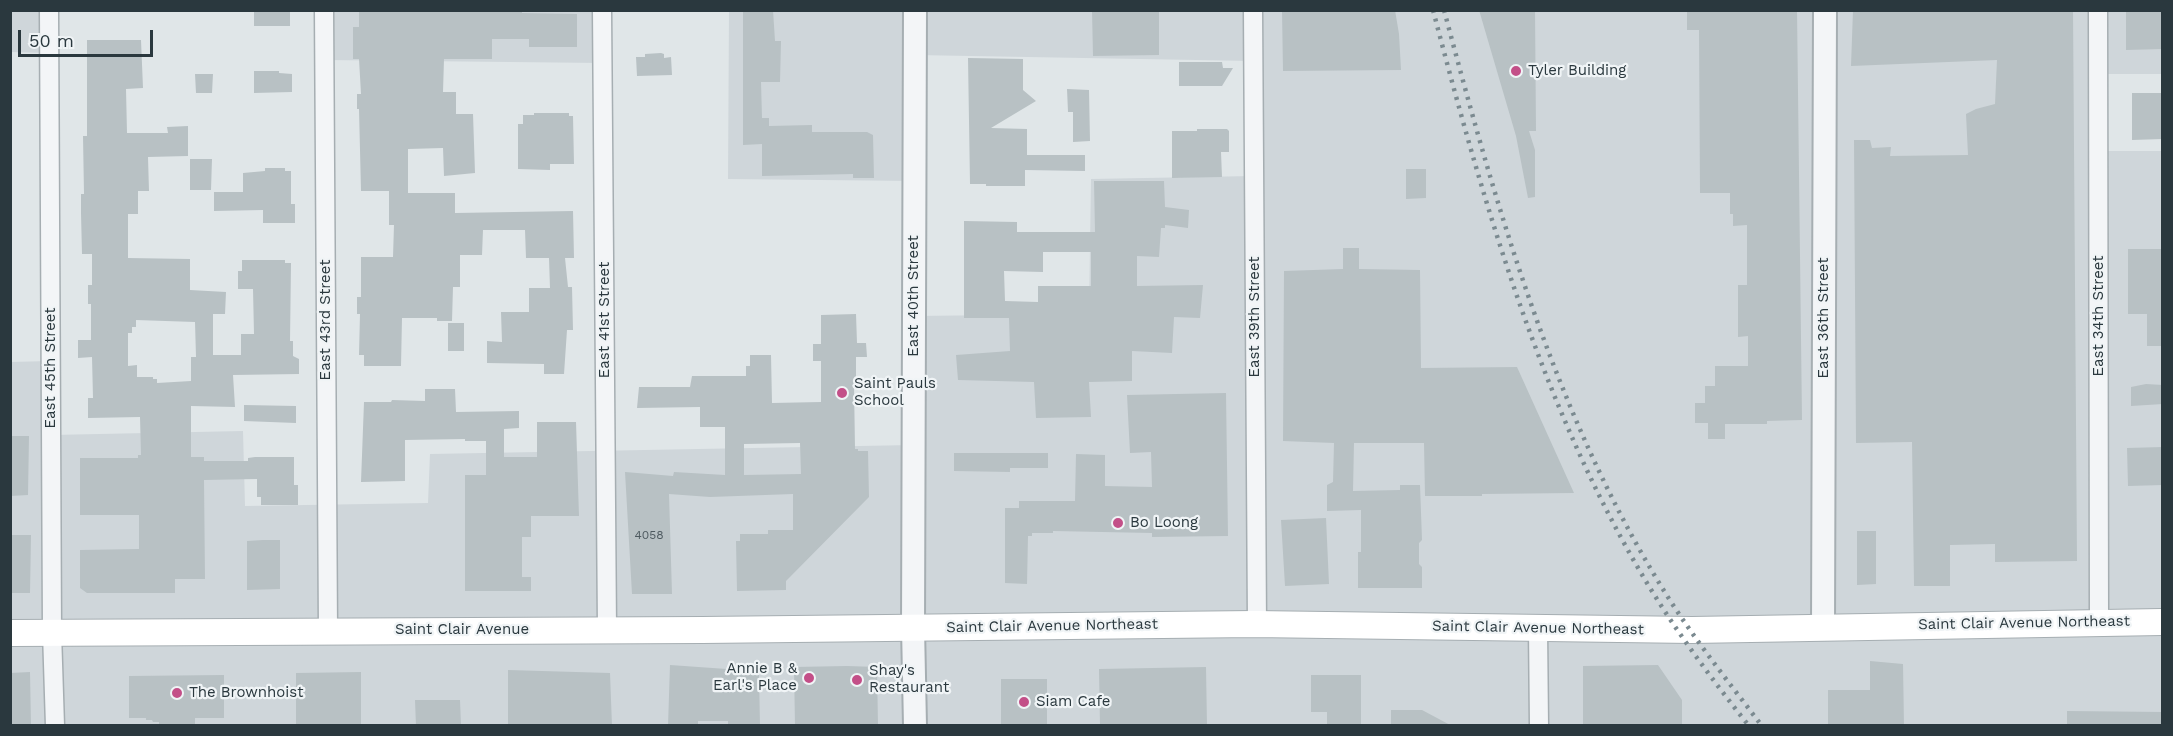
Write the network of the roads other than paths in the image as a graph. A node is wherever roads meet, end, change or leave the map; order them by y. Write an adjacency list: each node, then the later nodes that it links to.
1 (49, 10): 16 (street, East 45th Street)
2 (324, 10): 15 (street, East 43rd Street)
3 (602, 10): 14 (street, East 41st Street)
4 (915, 10): 12 (street, East 40th Street)
5 (1253, 10): 10 (street, East 39th Street)
6 (1825, 10): 11 (street, East 36th Street)
7 (2098, 10): 8 (street, East 34th Street)
8 (2099, 621): 9 (main road, Saint Clair Avenue Northeast); 11 (main road, Saint Clair Avenue Northeast)
9 (2163, 622)
10 (1257, 624): 12 (main road, Saint Clair Avenue Northeast); 13 (main road, Saint Clair Avenue Northeast)
11 (1823, 626): 13 (main road, Saint Clair Avenue Northeast)
12 (913, 627): 14 (main road, Saint Clair Avenue); 19 (street, East 40th Street)
13 (1538, 628): 20 (street)
14 (607, 629): 15 (main road, Saint Clair Avenue)
15 (328, 630): 16 (main road, Saint Clair Avenue)
16 (52, 632): 17 (main road, Saint Clair Avenue); 18 (street, East 45th Street)
17 (10, 633)
18 (56, 726)
19 (915, 726)
20 (1539, 726)

